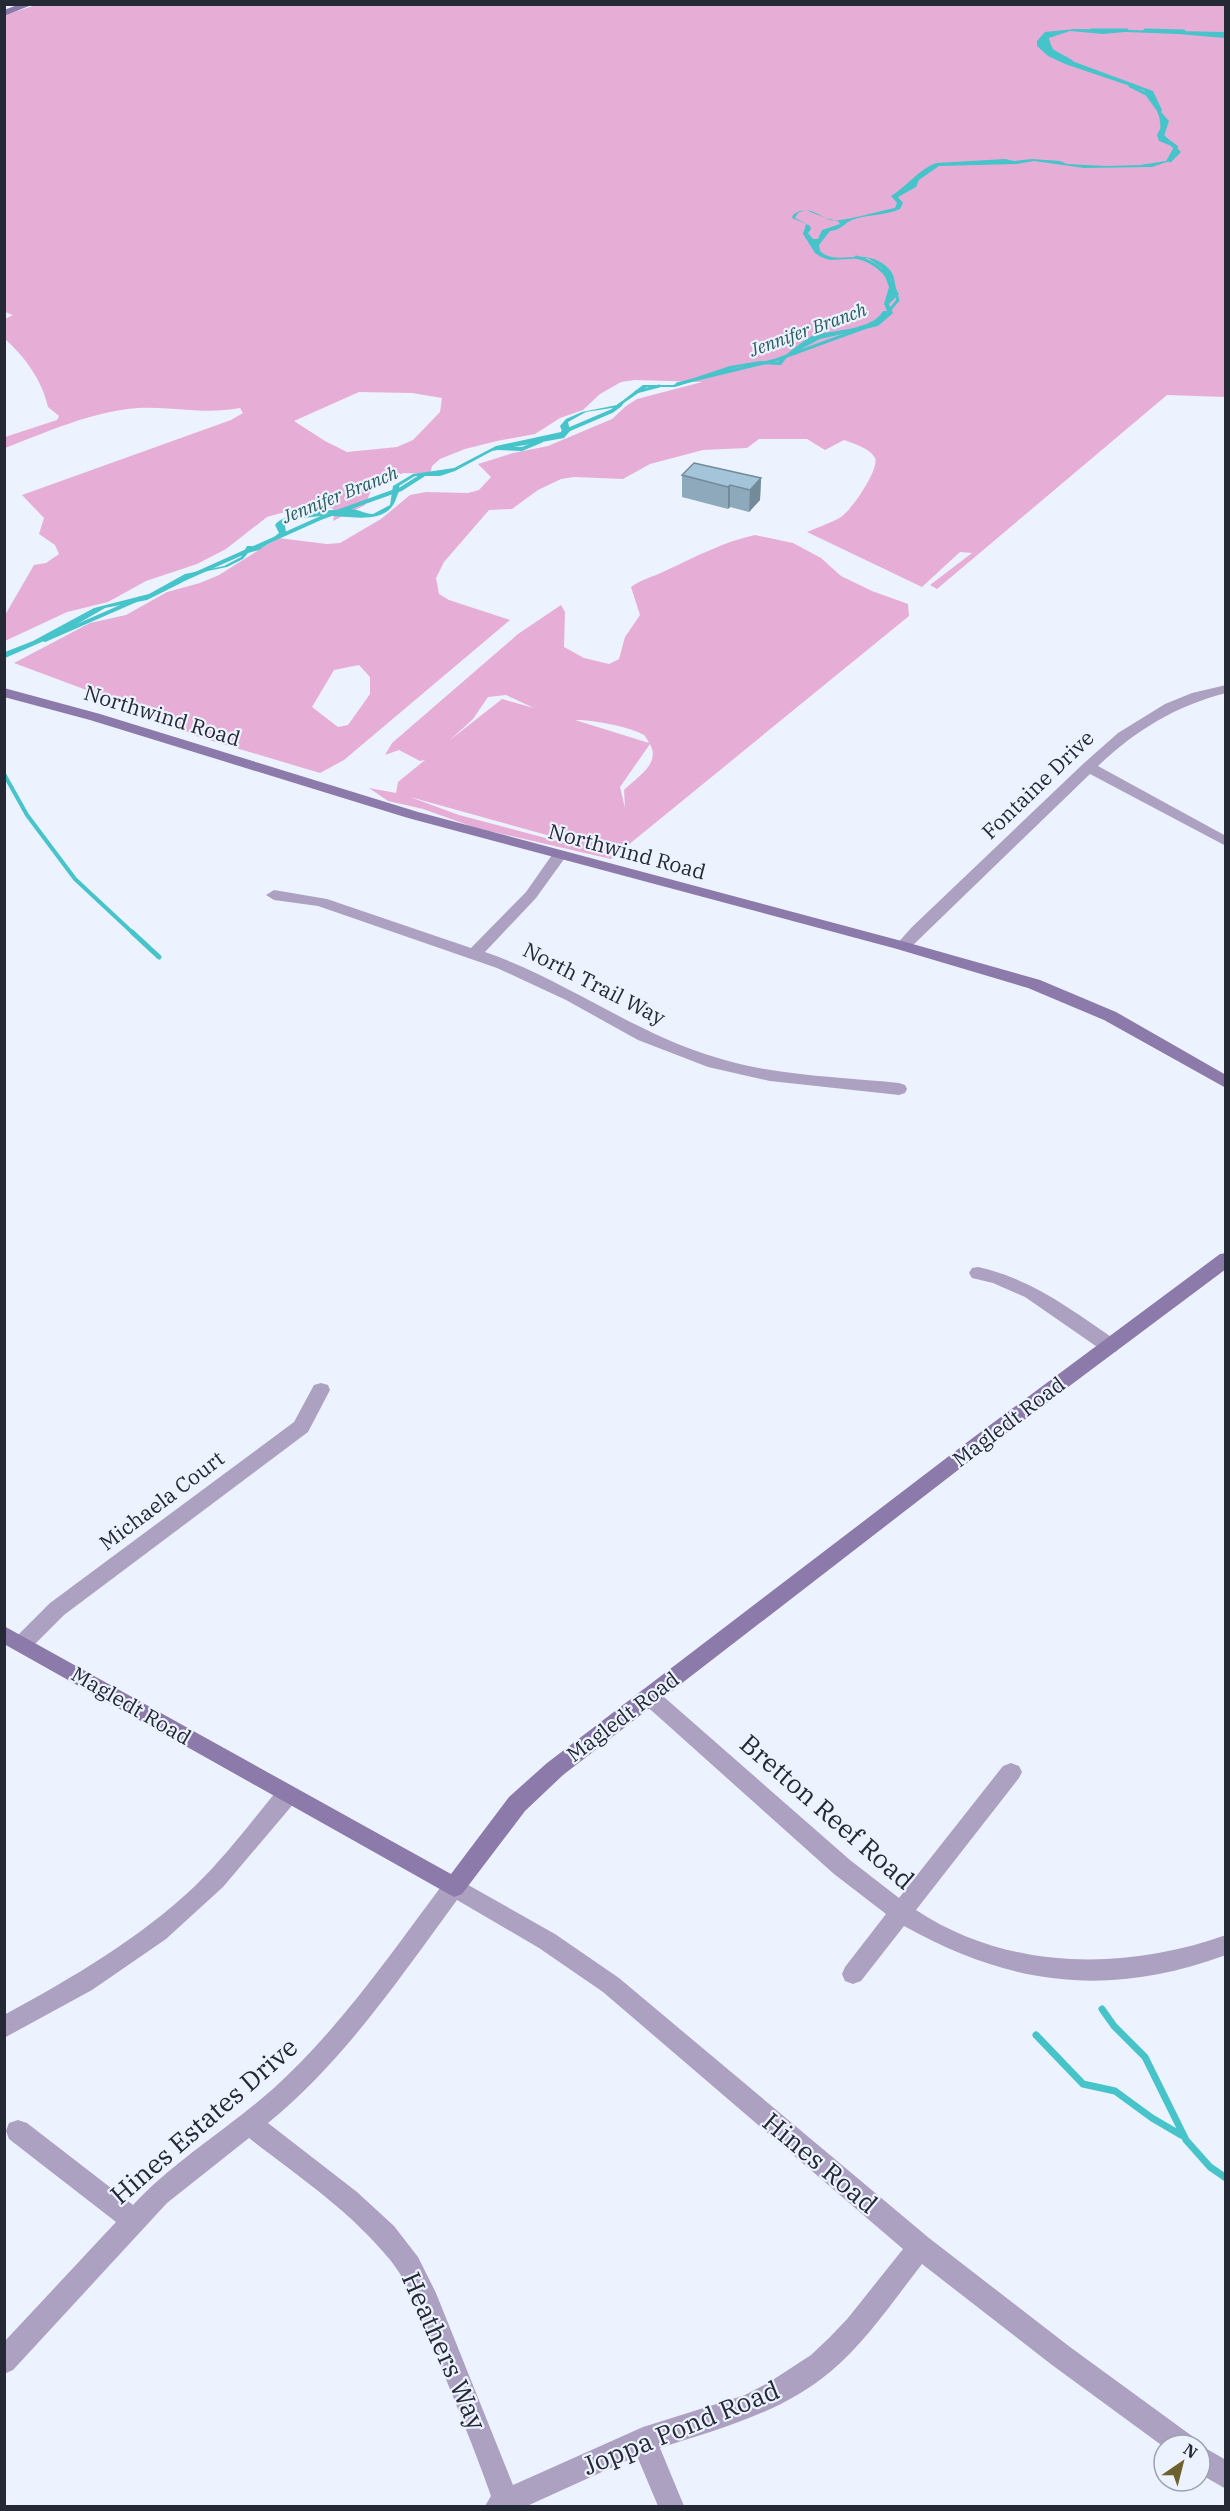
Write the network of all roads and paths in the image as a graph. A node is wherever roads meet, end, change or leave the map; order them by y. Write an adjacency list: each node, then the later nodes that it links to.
1 (30, 4): 2 (street)
2 (4, 13)
3 (1226, 689): 5 (street, Fontaine Drive)
4 (4, 692): 7 (street, Northwind Road)
5 (1088, 767): 6 (street); 9 (street, Fontaine Drive)
6 (1226, 842)
7 (559, 855): 9 (street, Northwind Road); 10 (street)
8 (274, 895): 10 (street, North Trail Way)
9 (903, 946): 11 (street, Northwind Road)
10 (475, 953): 12 (street, North Trail Way)
11 (1226, 1083)
12 (899, 1089)
13 (1223, 1264): 15 (street, Magledt Road)
14 (978, 1273): 15 (street)
15 (1110, 1346): 18 (street, Magledt Road)
16 (321, 1390): 17 (street, Michaela Court)
17 (13, 1639): 20 (street, Magledt Road)
18 (649, 1696): 21 (street, Magledt Road); 22 (street, Bretton Reef Road)
19 (1011, 1772): 22 (street)
20 (287, 1795): 21 (street, Magledt Road); 25 (street)
21 (454, 1887): 26 (street, Hines Estates Drive); 29 (street, Hines Road)
22 (901, 1914): 23 (street, Bretton Reef Road); 24 (street)
23 (1226, 1945)
24 (853, 1974)
25 (4, 2027)
26 (249, 2123): 28 (street, Hines Estates Drive); 35 (street, Heathers Way)
27 (18, 2131): 28 (street)
28 (133, 2220): 30 (street, Hines Estates Drive)
29 (920, 2247): 31 (street, Hines Road); 32 (street, Joppa Pond Road)
30 (4, 2361)
31 (1167, 2433)
32 (643, 2440): 35 (street, Joppa Pond Road); 36 (street)
33 (1212, 2466): 34 (street)
34 (1226, 2476)
35 (502, 2504)
36 (671, 2506)

